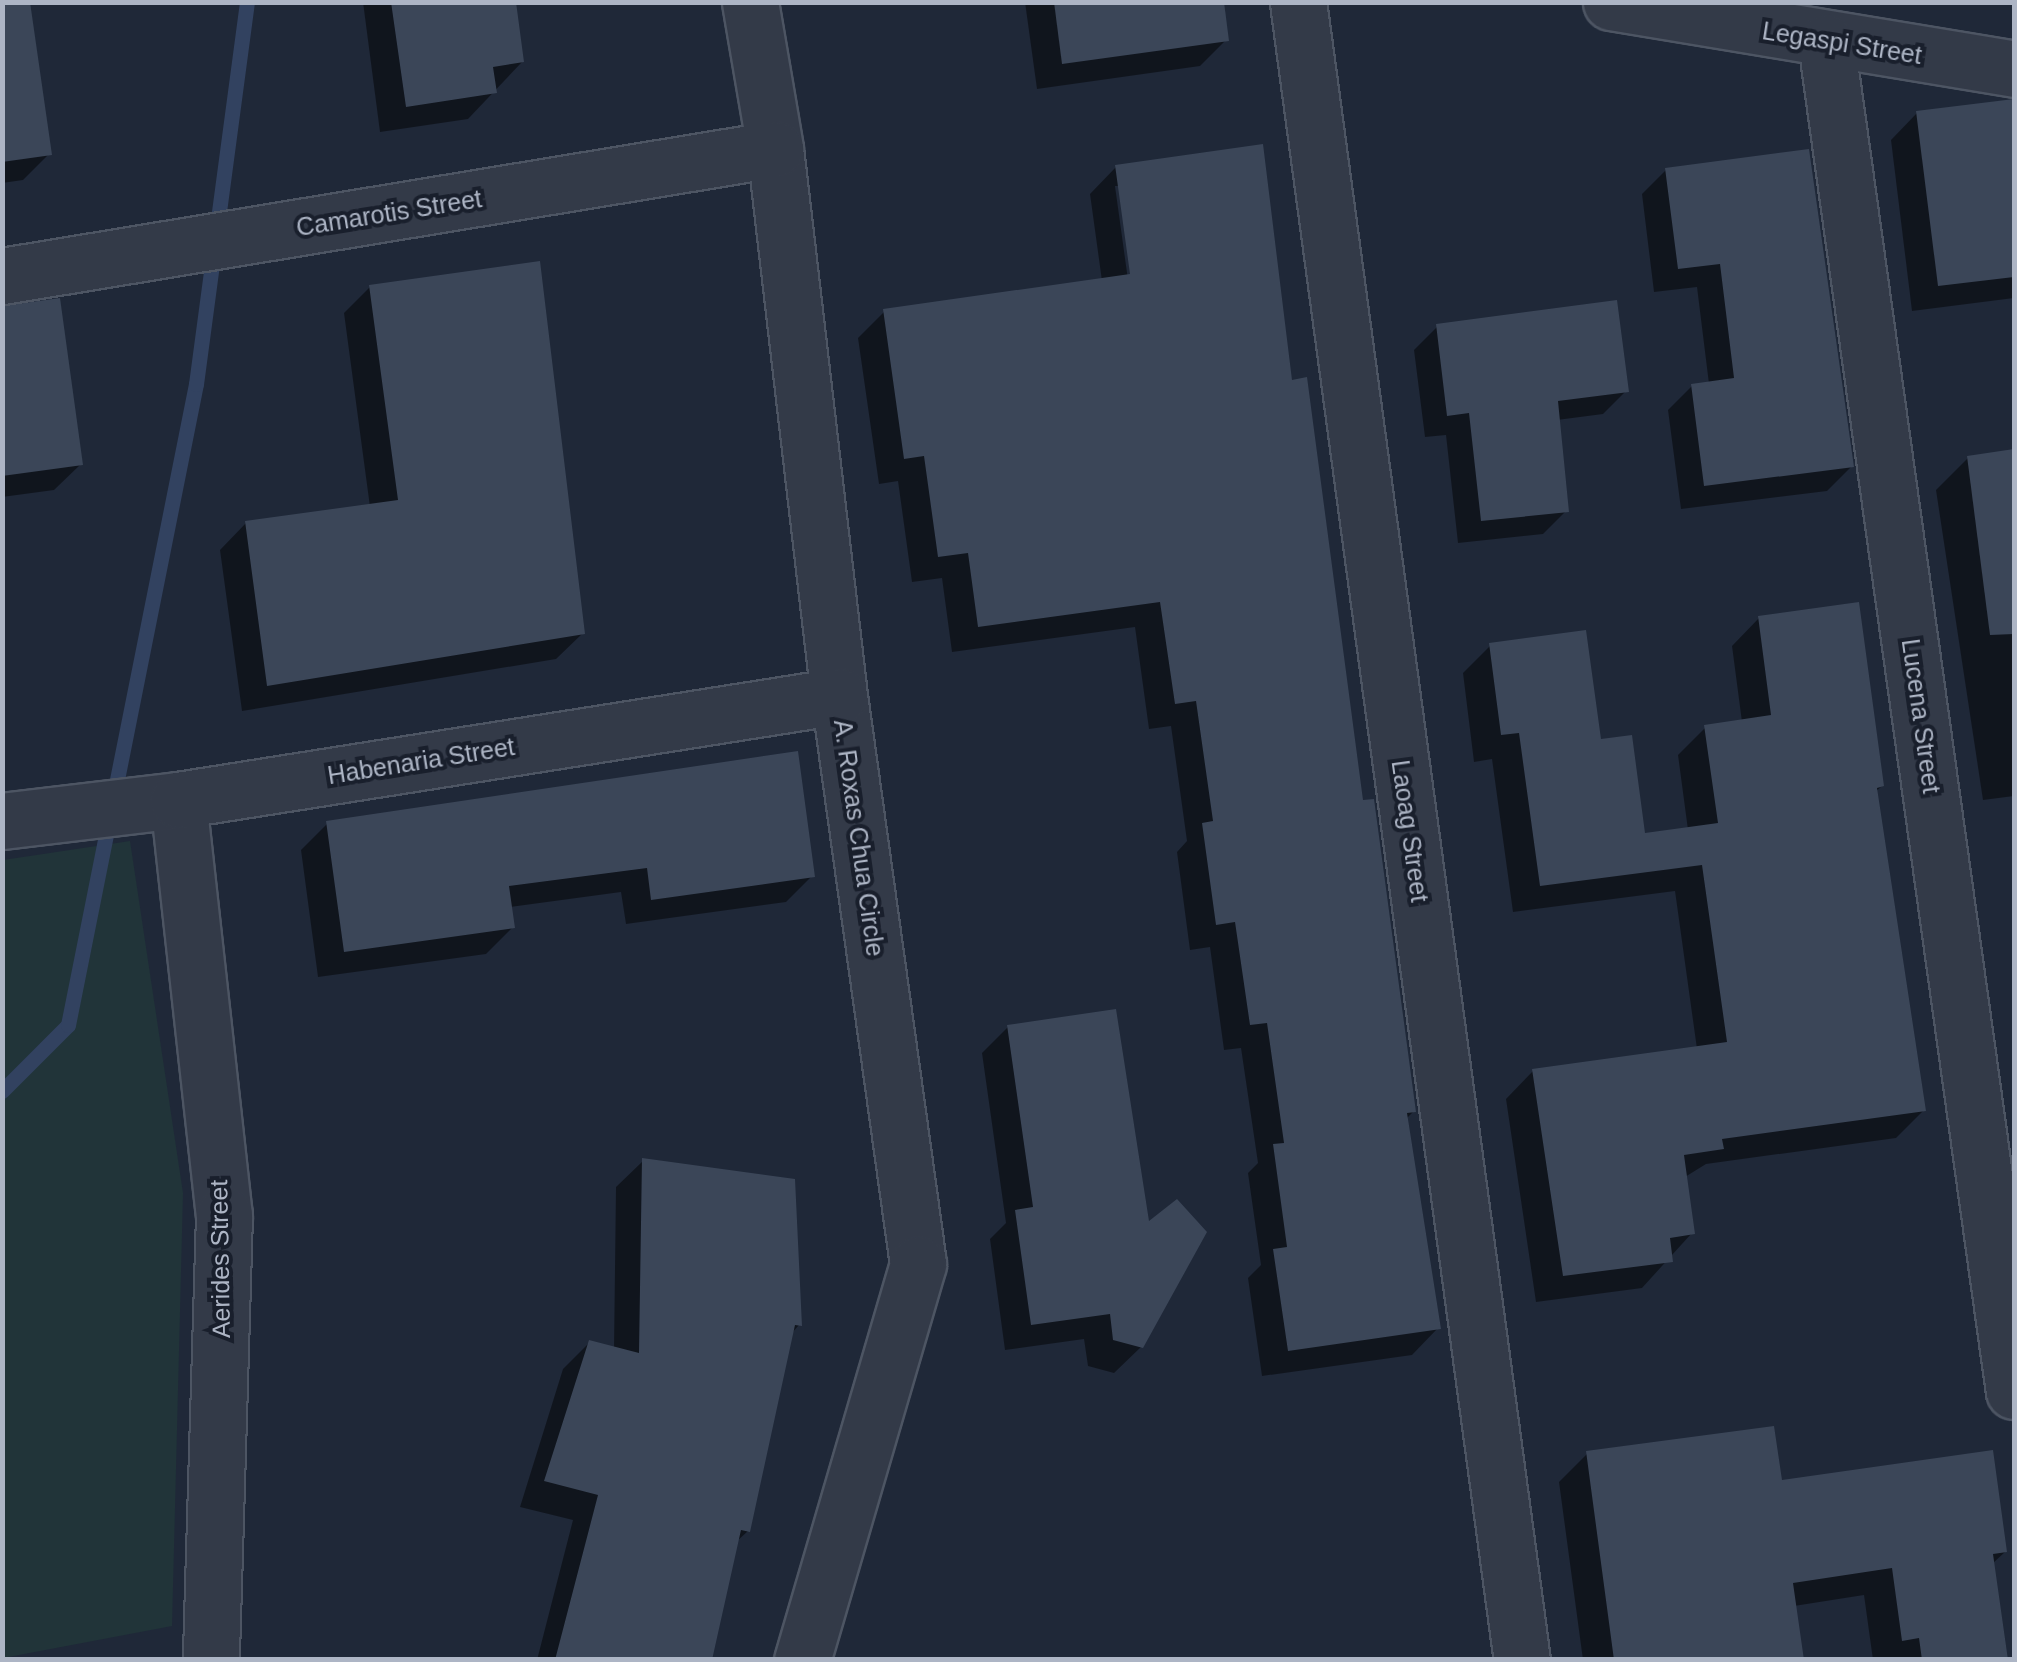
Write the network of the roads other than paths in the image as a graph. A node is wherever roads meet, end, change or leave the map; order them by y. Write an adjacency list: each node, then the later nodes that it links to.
1 (750, 2): 6 (street, A. Roxas Chua Circle)
2 (1298, 2): 14 (street, Laoag Street)
3 (1611, 2): 4 (street, Legaspi Street)
4 (1826, 42): 5 (street, Legaspi Street); 11 (street, Lucena Street)
5 (2014, 69)
6 (775, 149): 7 (street, Camarotis Street); 8 (street, A. Roxas Chua Circle)
7 (2, 276)
8 (839, 696): 9 (street, Habenaria Street); 13 (street, A. Roxas Chua Circle)
9 (135, 804): 10 (street, Habenaria Street); 12 (street, Aerides Street)
10 (2, 821)
11 (2014, 1391)
12 (212, 1660)
13 (802, 1660)
14 (1522, 1660)

